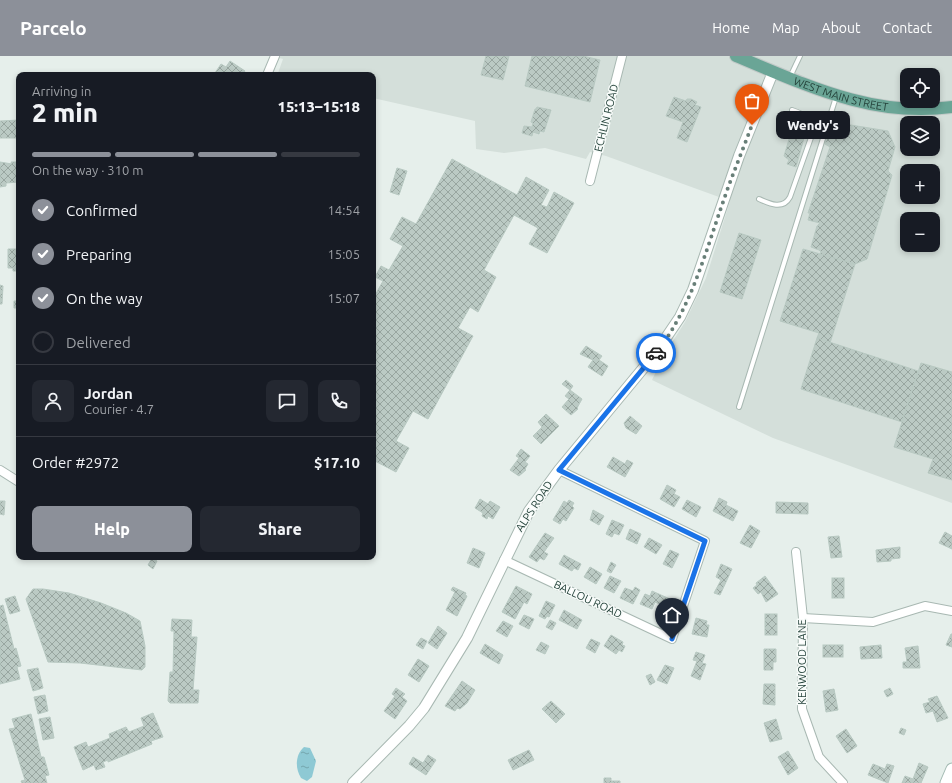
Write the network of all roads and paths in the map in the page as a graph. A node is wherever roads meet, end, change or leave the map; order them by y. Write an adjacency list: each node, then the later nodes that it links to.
1 (275, 56): 5 (street)
2 (622, 56): 11 (street, ECHLIN ROAD)
3 (736, 56): 6 (main road, WEST MAIN STREET)
4 (800, 56): 7 (lane)
5 (268, 72)
6 (773, 72): 7 (main road, WEST MAIN STREET); 15 (street, ALPS ROAD)
7 (789, 79): 8 (main road, WEST MAIN STREET)
8 (836, 97): 9 (main road, WEST MAIN STREET); 13 (lane)
9 (952, 107)
10 (792, 110): 12 (lane)
11 (590, 181)
12 (759, 199)
13 (740, 407)
14 (0, 470): 16 (street)
15 (559, 470): 18 (street, ALPS ROAD); 18 (street, BALLOU ROAD)
16 (16, 480)
17 (796, 552): 20 (street, KENWOOD LANE)
18 (504, 560): 22 (street, ALPS ROAD)
19 (952, 611): 20 (street)
20 (803, 618): 23 (street, KENWOOD LANE)
21 (952, 769): 24 (main road)
22 (353, 783)
23 (843, 783)
24 (946, 783)

